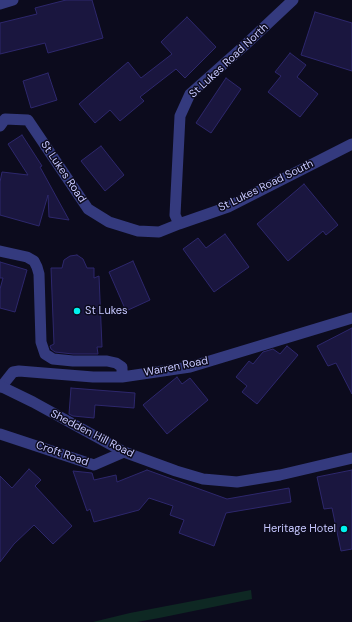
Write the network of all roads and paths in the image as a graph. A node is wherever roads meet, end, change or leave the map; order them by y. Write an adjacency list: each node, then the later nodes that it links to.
1 (13, 0): 3 (street)
2 (293, 0): 6 (street, St Lukes Road North)
3 (0, 4)
4 (0, 126): 6 (street, St Lukes Road)
5 (352, 144): 6 (street, St Lukes Road South)
6 (179, 224)
7 (0, 251): 9 (street)
8 (352, 318): 9 (street, Warren Road)
9 (122, 377): 10 (street, Warren Road)
10 (1, 387): 12 (street, Shedden Hill Road)
11 (0, 434): 12 (street, Croft Road)
12 (124, 452): 13 (street, Shedden Hill Road)
13 (352, 458)

